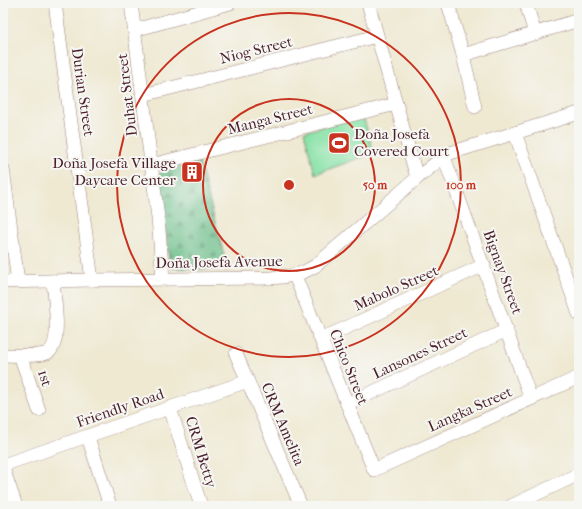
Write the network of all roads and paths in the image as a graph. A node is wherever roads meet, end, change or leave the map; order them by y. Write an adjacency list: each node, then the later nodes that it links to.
1 (55, 3): 24 (street, Durian Street)
2 (131, 3): 8 (street, Duhat Street)
3 (230, 3): 8 (street)
4 (368, 3): 10 (street)
5 (448, 3): 11 (street)
6 (526, 3): 9 (street)
7 (579, 20): 9 (street)
8 (135, 30): 12 (street, Duhat Street)
9 (535, 34): 11 (street)
10 (378, 36): 12 (street, Niog Street); 13 (street)
11 (464, 55): 14 (street)
12 (143, 95): 18 (street, Duhat Street)
13 (396, 104): 18 (street, Manga Street); 20 (street)
14 (475, 107)
15 (579, 114): 16 (street, Doña Josefa Avenue)
16 (515, 133): 17 (street, Doña Josefa Avenue); 28 (street)
17 (444, 157): 20 (street, Doña Josefa Avenue); 21 (street, Bignay Street)
18 (151, 165): 23 (street, Duhat Street)
19 (3, 169): 27 (street)
20 (417, 178): 22 (street, Doña Josefa Avenue)
21 (484, 266): 29 (street, Bignay Street); 30 (street, Mabolo Street)
22 (295, 276): 23 (street, Doña Josefa Avenue); 30 (street, Chico Street)
23 (163, 279): 24 (street, Doña Josefa Avenue)
24 (92, 280): 25 (street, Doña Josefa Avenue)
25 (53, 281): 27 (street, Doña Josefa Avenue); 32 (street)
26 (3, 282): 27 (street, Doña Josefa Avenue)
27 (18, 282)
28 (579, 314)
29 (507, 330): 36 (street, Bignay Street); 37 (street, Lansones Street)
30 (321, 339): 37 (street, Chico Street)
31 (236, 354): 35 (street, CRM Amelita)
32 (20, 355): 33 (street); 39 (street, 1st)
33 (3, 356)
34 (579, 377): 36 (street, Langka Street)
35 (248, 381): 38 (street, Friendly Road); 47 (street, CRM Amelita)
36 (531, 399): 42 (street, Langka Street)
37 (347, 404): 42 (street, Chico Street)
38 (170, 408): 40 (street, Friendly Road); 46 (street, CRM Betty)
39 (39, 410)
40 (88, 436): 41 (street, Friendly Road); 45 (street)
41 (3, 467): 44 (street)
42 (374, 470)
43 (579, 474): 48 (street)
44 (16, 506)
45 (110, 506)
46 (201, 506)
47 (301, 506)
48 (511, 506)

